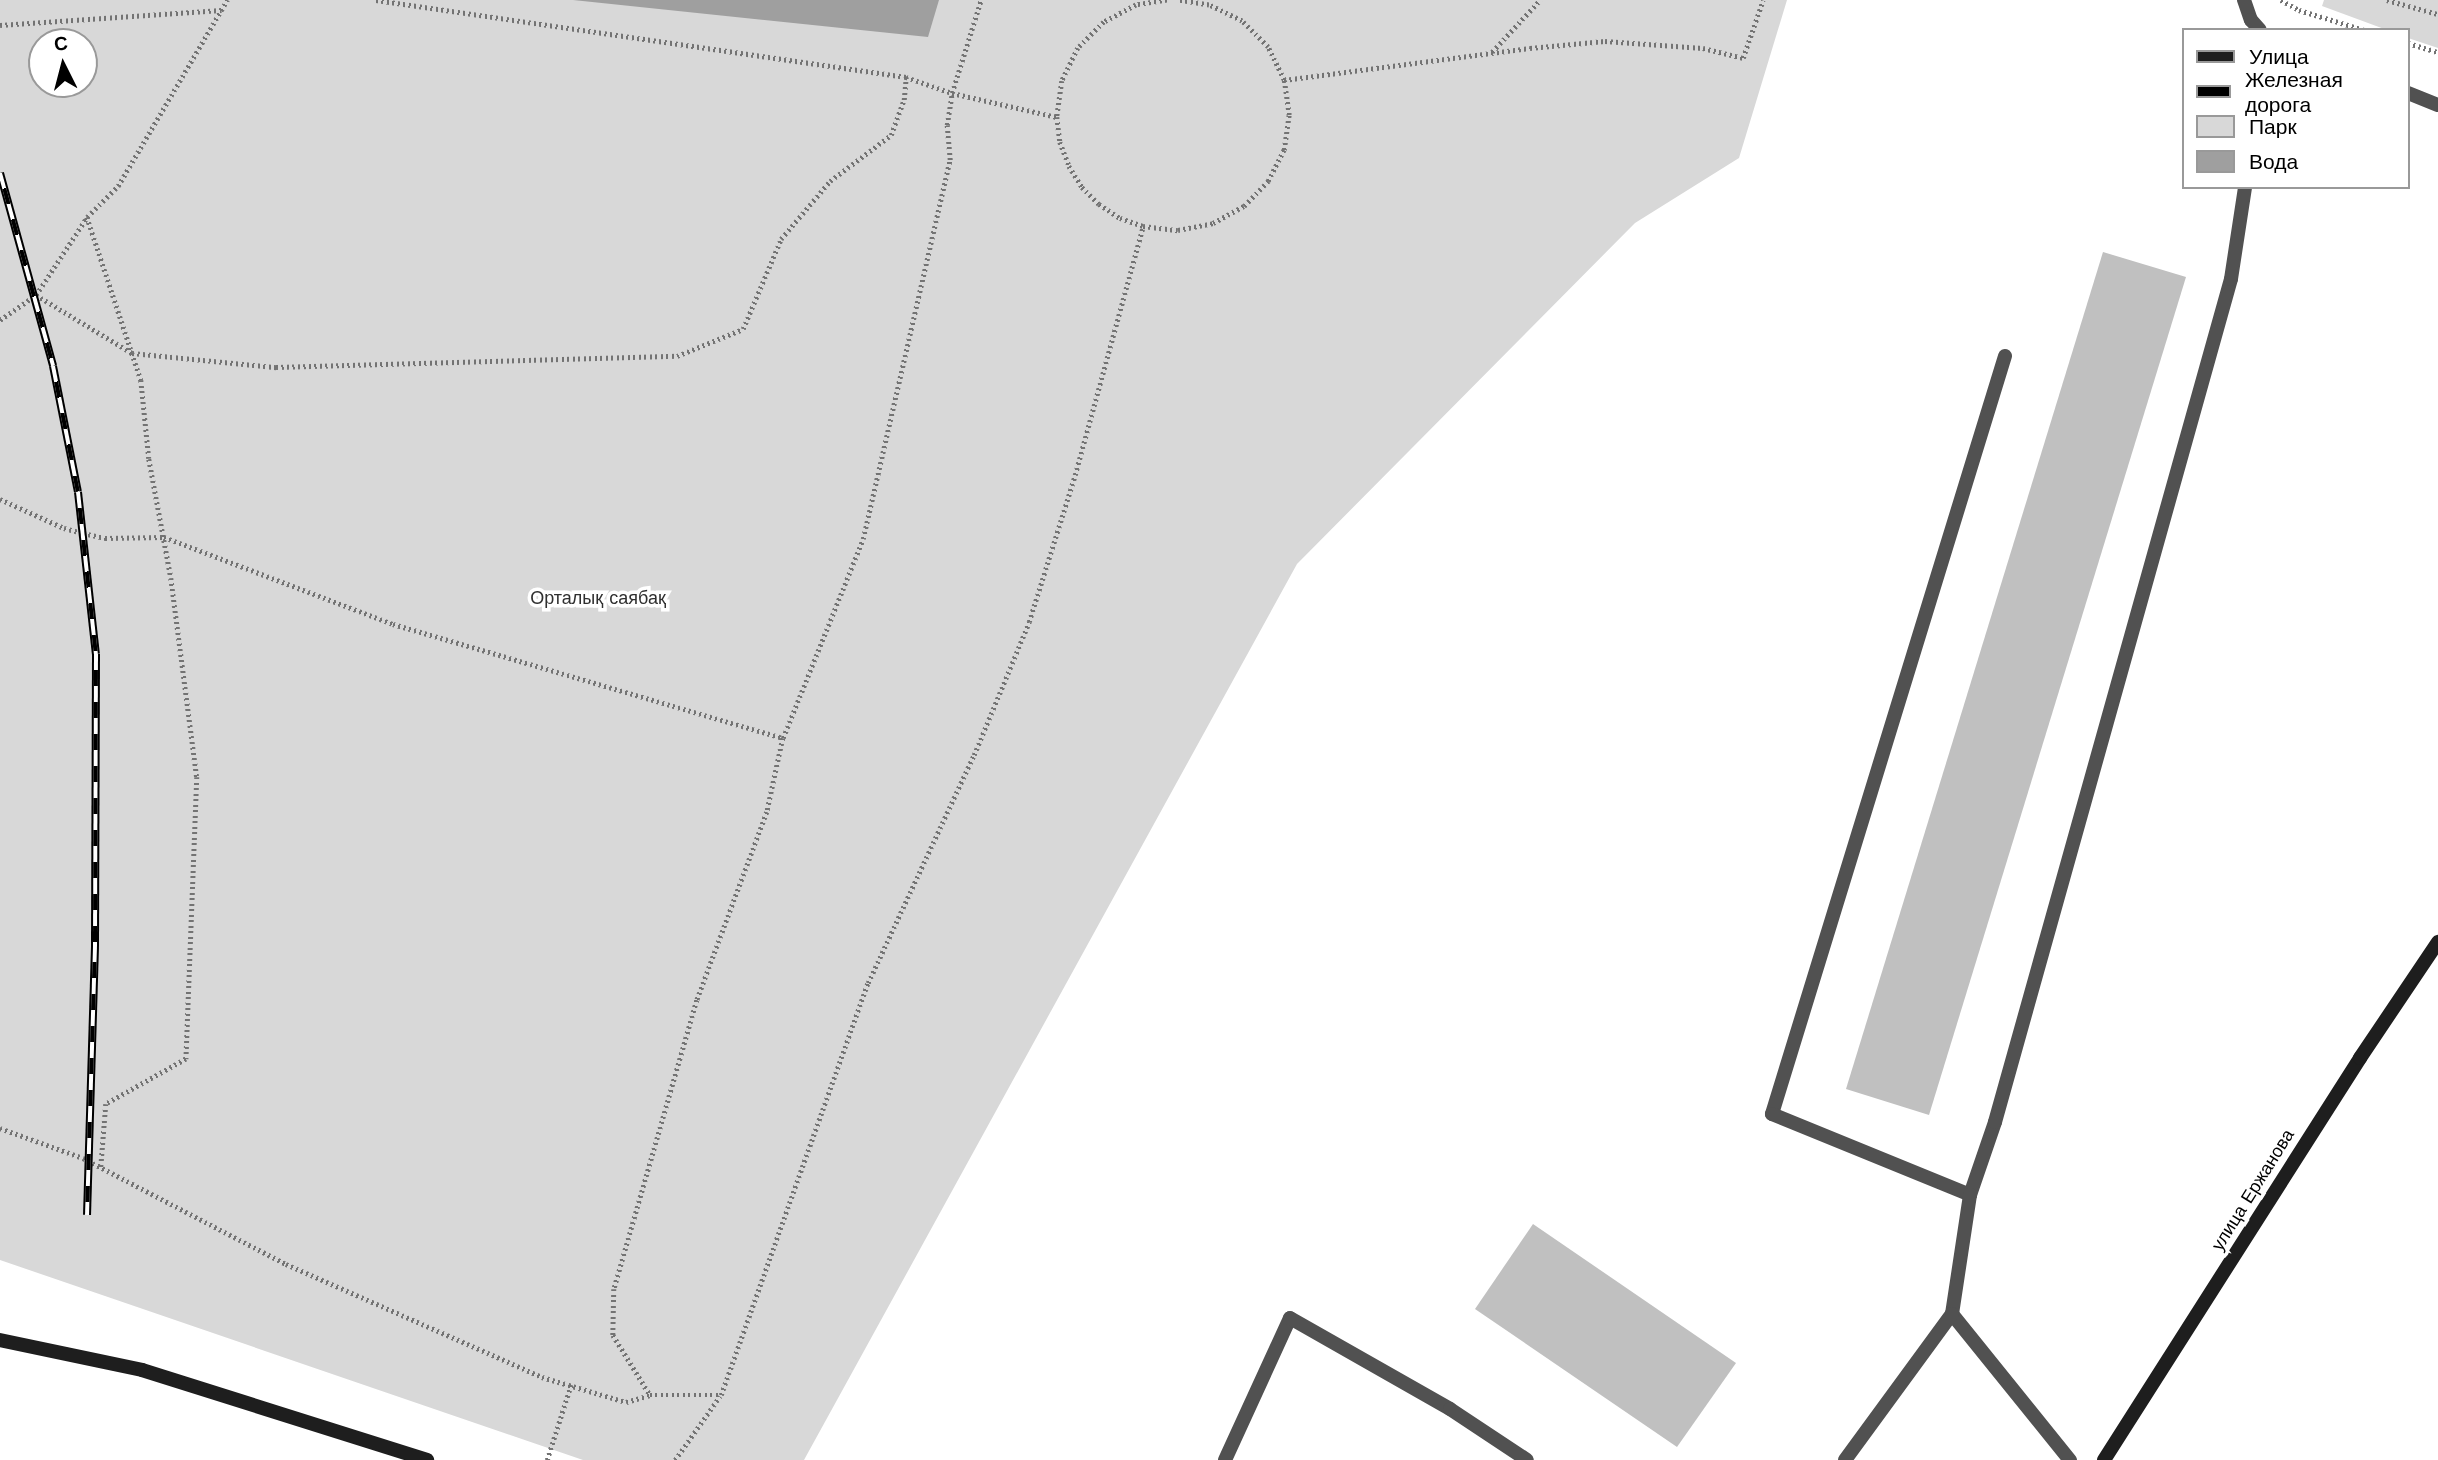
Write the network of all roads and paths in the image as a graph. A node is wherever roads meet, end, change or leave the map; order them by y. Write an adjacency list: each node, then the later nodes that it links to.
1 (227, 0): 12 (path)
2 (376, 0): 20 (path)
3 (981, 0): 22 (path)
4 (1167, 0): 25 (path)
5 (1178, 0): 11 (path)
6 (1540, 0): 19 (path)
7 (1763, 0): 19 (path)
8 (2244, 0): 15 (lane)
9 (2281, 0): 16 (path)
10 (2387, 0): 13 (path)
11 (1194, 1): 21 (path)
12 (221, 10): 14 (path); 27 (path)
13 (2438, 14)
14 (0, 25)
15 (2258, 28)
16 (2358, 28)
17 (2410, 44): 18 (path)
18 (2438, 52)
19 (1491, 53): 21 (path)
20 (906, 77): 22 (path); 31 (path)
21 (1284, 80): 28 (path)
22 (952, 93): 25 (path); 35 (path)
23 (2410, 94): 24 (lane)
24 (2438, 105)
25 (1057, 117): 28 (path)
26 (2245, 189): 39 (lane)
27 (87, 217): 29 (path); 31 (path)
28 (1143, 226): 44 (path)
29 (36, 295): 30 (path); 31 (path)
30 (0, 320)
31 (132, 353): 34 (path)
32 (2005, 356): 39 (lane)
33 (0, 499): 34 (path)
34 (164, 537): 35 (path); 38 (path)
35 (783, 738): 43 (path)
36 (2438, 943): 52 (street, улица Ержанова)
37 (0, 1128): 38 (path)
38 (102, 1168): 42 (path)
39 (1970, 1195): 40 (lane)
40 (1952, 1314): 50 (lane); 51 (lane)
41 (0, 1340): 45 (street)
42 (571, 1385): 43 (path); 46 (path)
43 (650, 1395): 44 (path)
44 (721, 1395): 47 (path)
45 (427, 1460)
46 (547, 1460)
47 (675, 1460)
48 (1225, 1460): 49 (lane)
49 (1527, 1460)
50 (1845, 1460)
51 (2070, 1460)
52 (2104, 1460)

